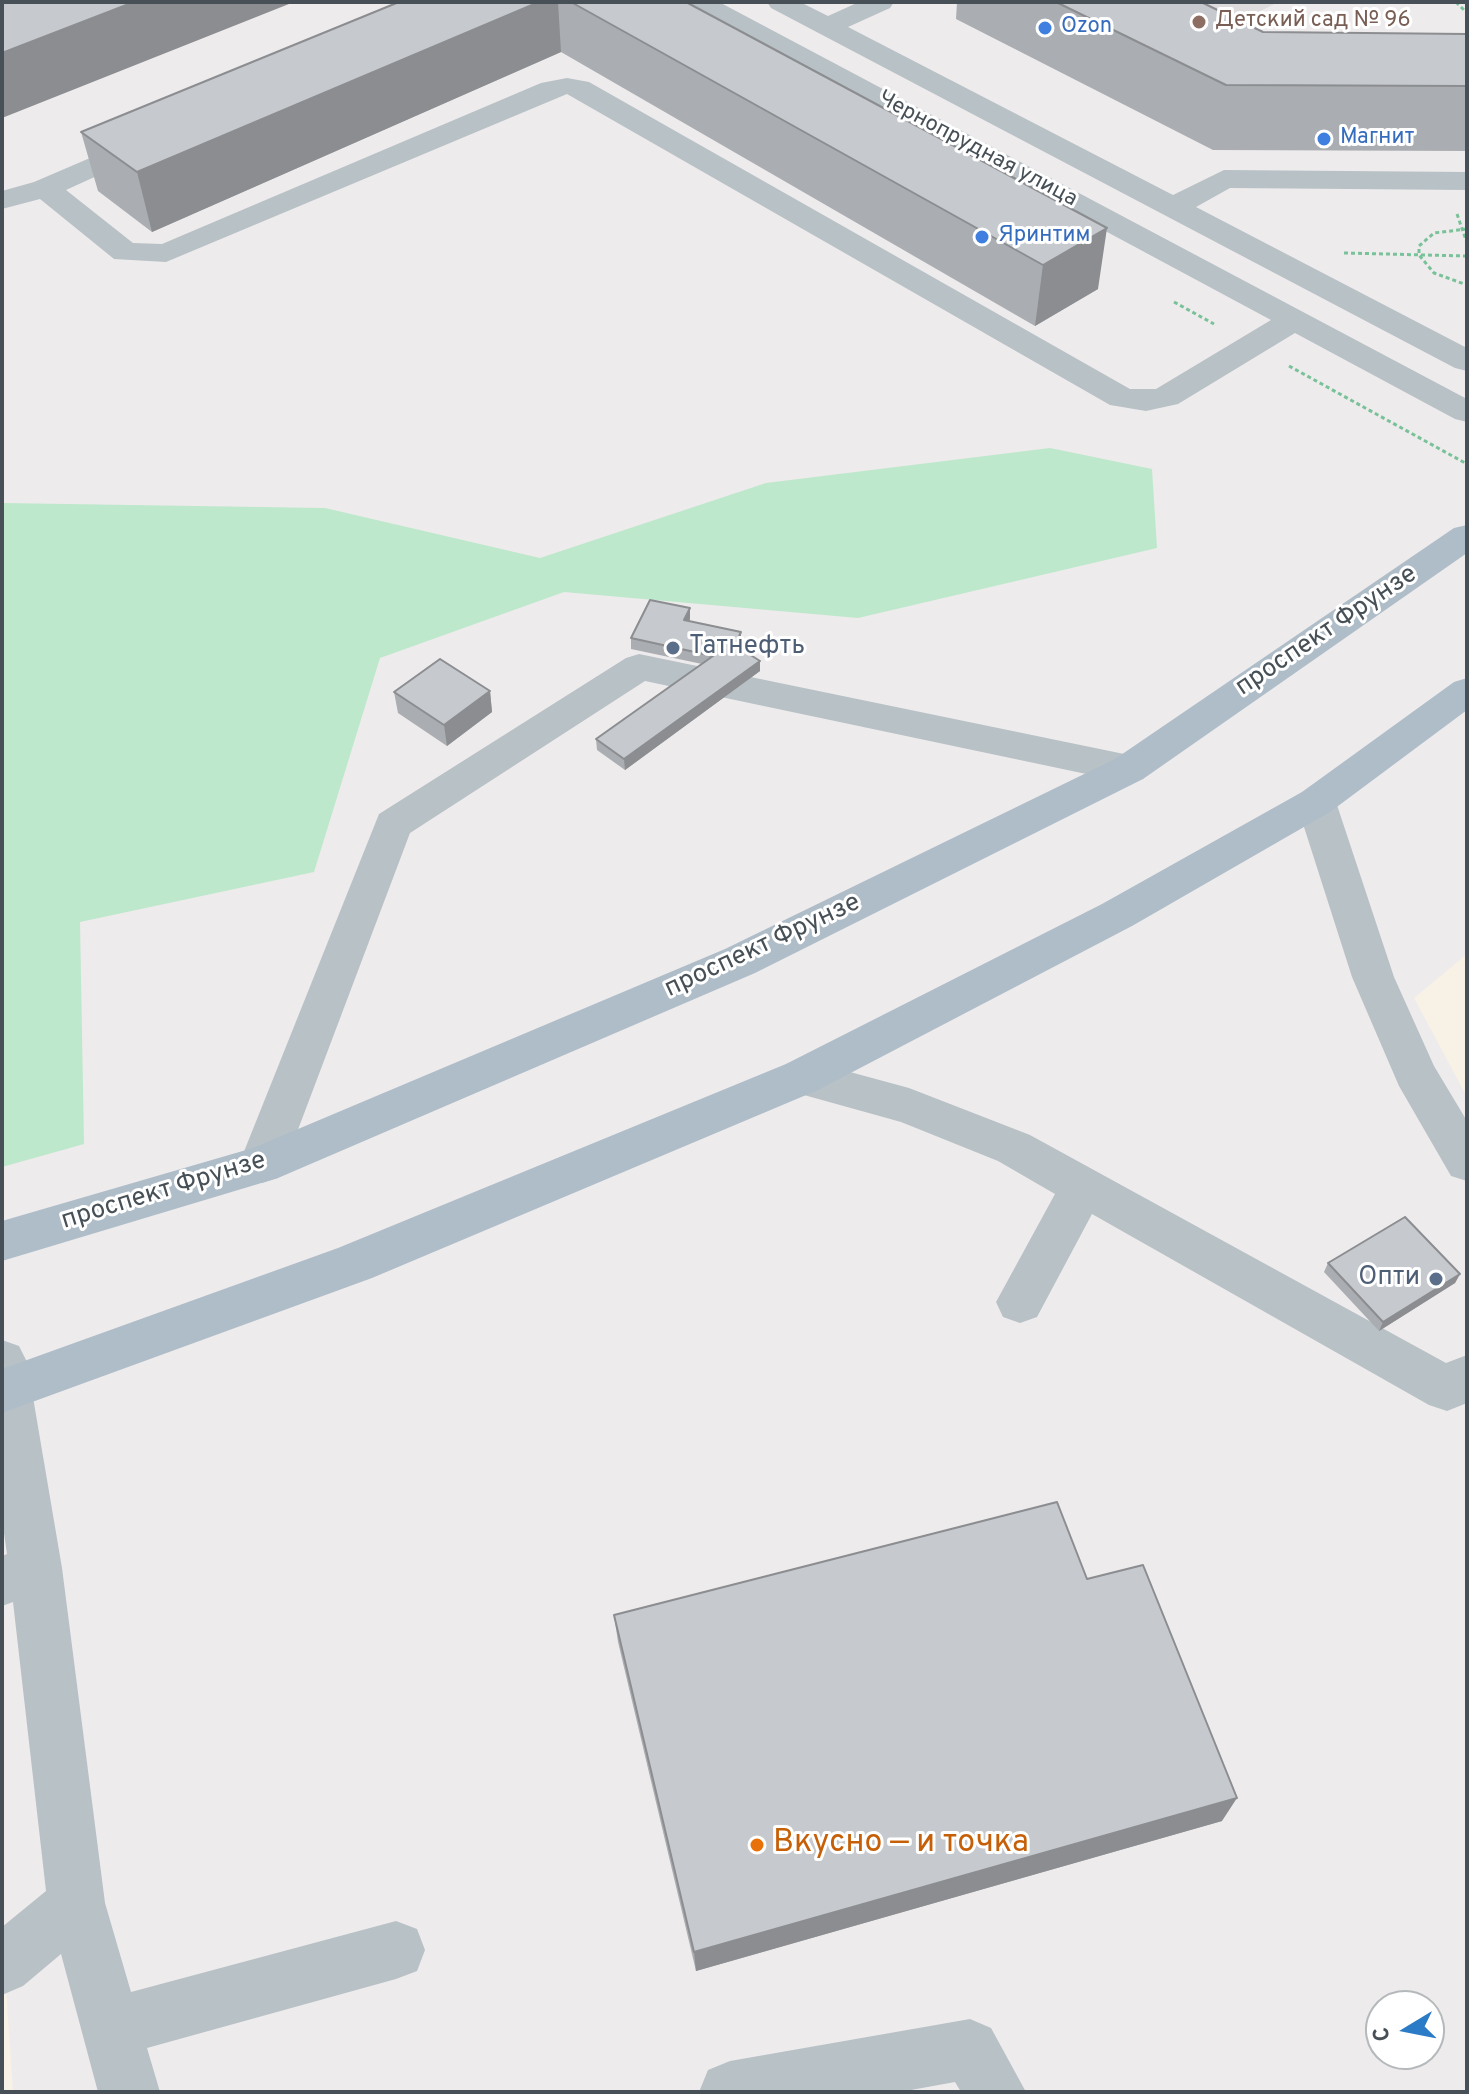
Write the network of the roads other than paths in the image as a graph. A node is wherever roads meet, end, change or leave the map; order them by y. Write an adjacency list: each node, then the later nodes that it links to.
1 (699, 2): 10 (street, Чернопрудная улица)
2 (780, 2): 4 (street, Чернопрудная улица)
3 (881, 2): 4 (street)
4 (828, 26): 9 (street, Чернопрудная улица)
5 (175, 130): 7 (street)
6 (1467, 181): 9 (street)
7 (45, 188): 8 (street); 10 (street)
8 (2, 200)
9 (1174, 207): 11 (street, Чернопрудная улица)
10 (1295, 319): 12 (street, Чернопрудная улица)
11 (1467, 361)
12 (1467, 412)
13 (1467, 536): 15 (main road, проспект Фрунзе)
14 (1467, 691): 16 (main road)
15 (1129, 769): 19 (main road, проспект Фрунзе); 19 (street)
16 (1316, 802): 17 (main road); 18 (street)
17 (802, 1077): 20 (street); 24 (main road)
18 (1467, 1162)
19 (262, 1164): 21 (main road, проспект Фрунзе)
20 (1083, 1187): 22 (street); 23 (street)
21 (2, 1241)
22 (1020, 1302)
23 (1467, 1377)
24 (4, 1381): 25 (street)
25 (19, 1574): 26 (street)
26 (76, 1903): 28 (street); 29 (street)
27 (396, 1950): 29 (street)
28 (2, 1965)
29 (111, 2028): 30 (street)
30 (129, 2092)
31 (730, 2092): 32 (street)
32 (995, 2092)

